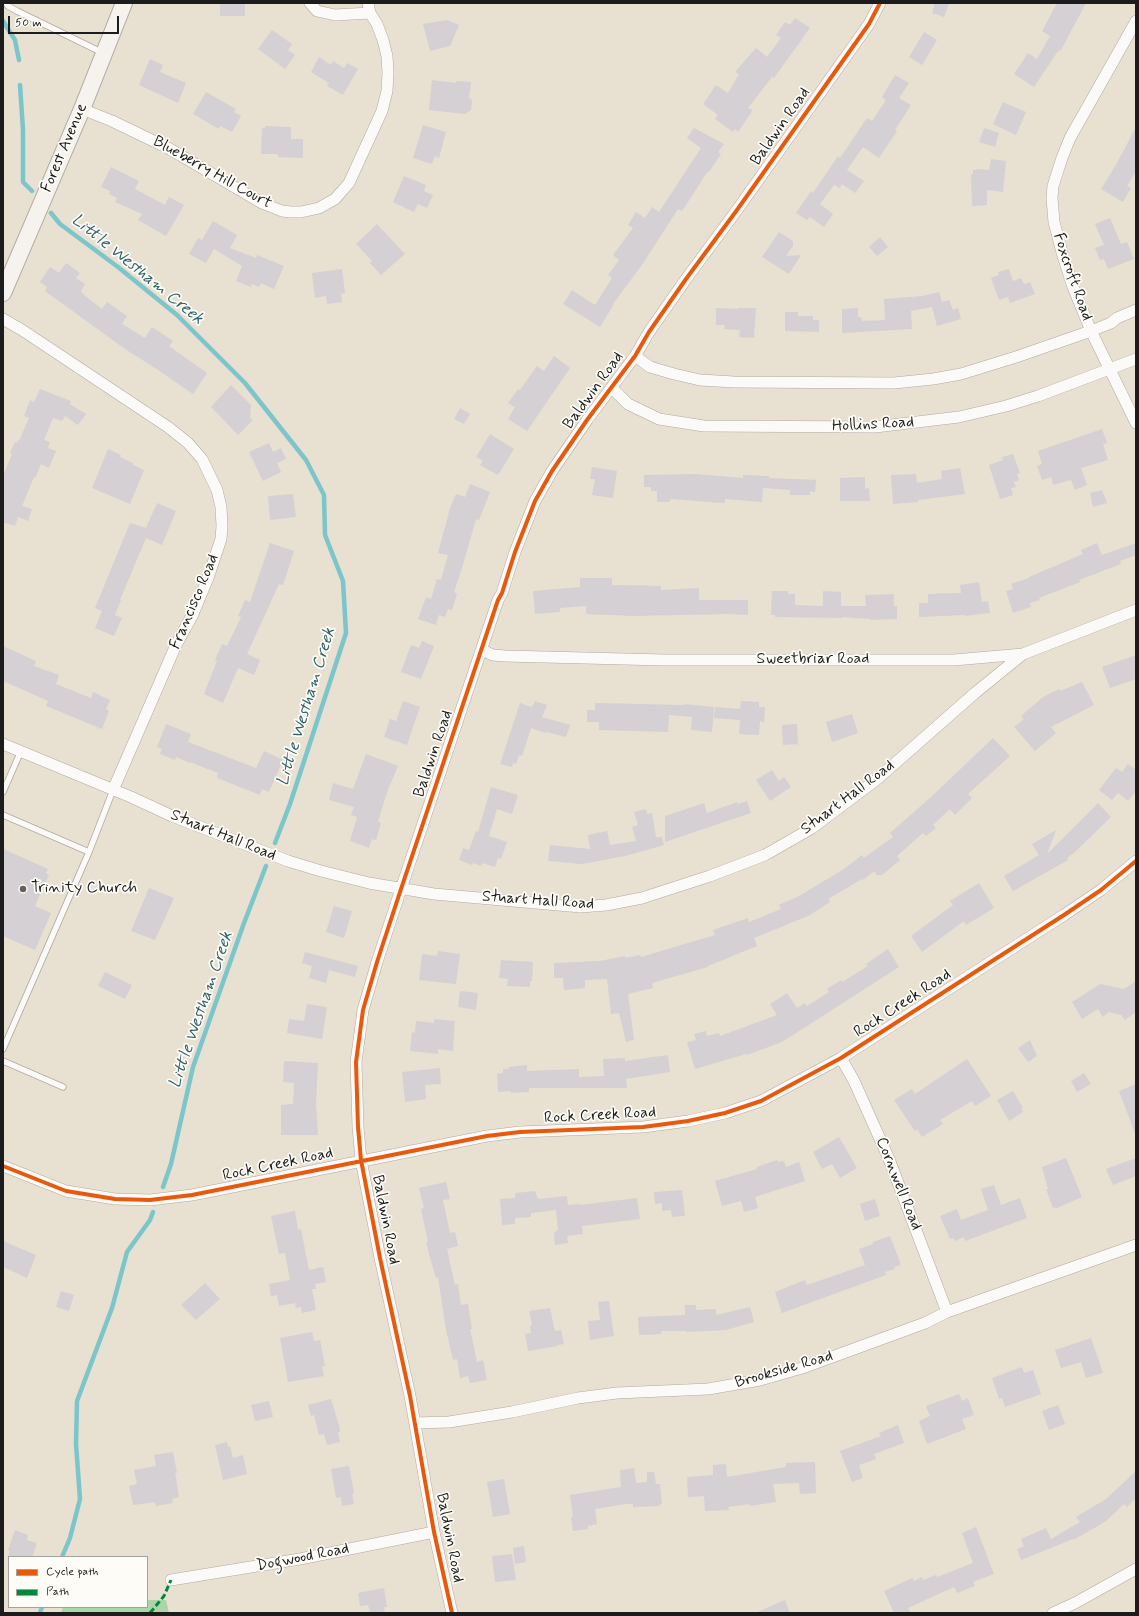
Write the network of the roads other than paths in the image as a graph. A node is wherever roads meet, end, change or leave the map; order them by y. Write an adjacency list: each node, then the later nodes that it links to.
1 (6, 3): 7 (lane)
2 (124, 3): 7 (main road, Forest Avenue)
3 (310, 3): 5 (street, Blueberry Hill Court)
4 (880, 3): 13 (street, Baldwin Road)
5 (369, 8): 8 (street, Blueberry Hill Court)
6 (1136, 21): 12 (street, Foxcroft Road)
7 (104, 53): 8 (main road, Forest Avenue)
8 (82, 109): 9 (main road, Forest Avenue)
9 (3, 293)
10 (1136, 310): 12 (street)
11 (3, 319): 23 (street, Francisco Road)
12 (1091, 331): 13 (street); 15 (street, Foxcroft Road)
13 (635, 356): 16 (street, Baldwin Road)
14 (1136, 359): 15 (street, Hollins Road)
15 (1110, 368): 16 (street, Hollins Road); 17 (street, Foxcroft Road)
16 (612, 388): 19 (street, Baldwin Road)
17 (1136, 423)
18 (1136, 610): 20 (street, Sweetbriar Road)
19 (482, 650): 20 (street, Sweetbriar Road); 28 (street, Baldwin Road)
20 (1023, 654): 28 (street, Stuart Hall Road)
21 (3, 744): 22 (street, Stuart Hall Road)
22 (21, 751): 23 (street, Stuart Hall Road); 24 (lane)
23 (113, 790): 26 (lane); 28 (street, Stuart Hall Road)
24 (3, 792)
25 (3, 815): 26 (lane)
26 (89, 852): 29 (lane)
27 (1136, 861): 30 (street, Rock Creek Road)
28 (401, 888): 33 (street, Baldwin Road)
29 (3, 1050)
30 (841, 1058): 33 (street, Rock Creek Road); 36 (street, Cornwell Road)
31 (3, 1061): 32 (lane)
32 (63, 1087)
33 (361, 1160): 34 (street, Rock Creek Road); 37 (street, Baldwin Road)
34 (3, 1166)
35 (1136, 1245): 36 (street, Brookside Road)
36 (947, 1312): 37 (street, Brookside Road)
37 (416, 1423): 38 (street, Baldwin Road)
38 (434, 1532): 40 (street, Dogwood Road); 41 (street, Baldwin Road)
39 (1136, 1569): 42 (street)
40 (171, 1580)
41 (452, 1613)
42 (1053, 1613)

